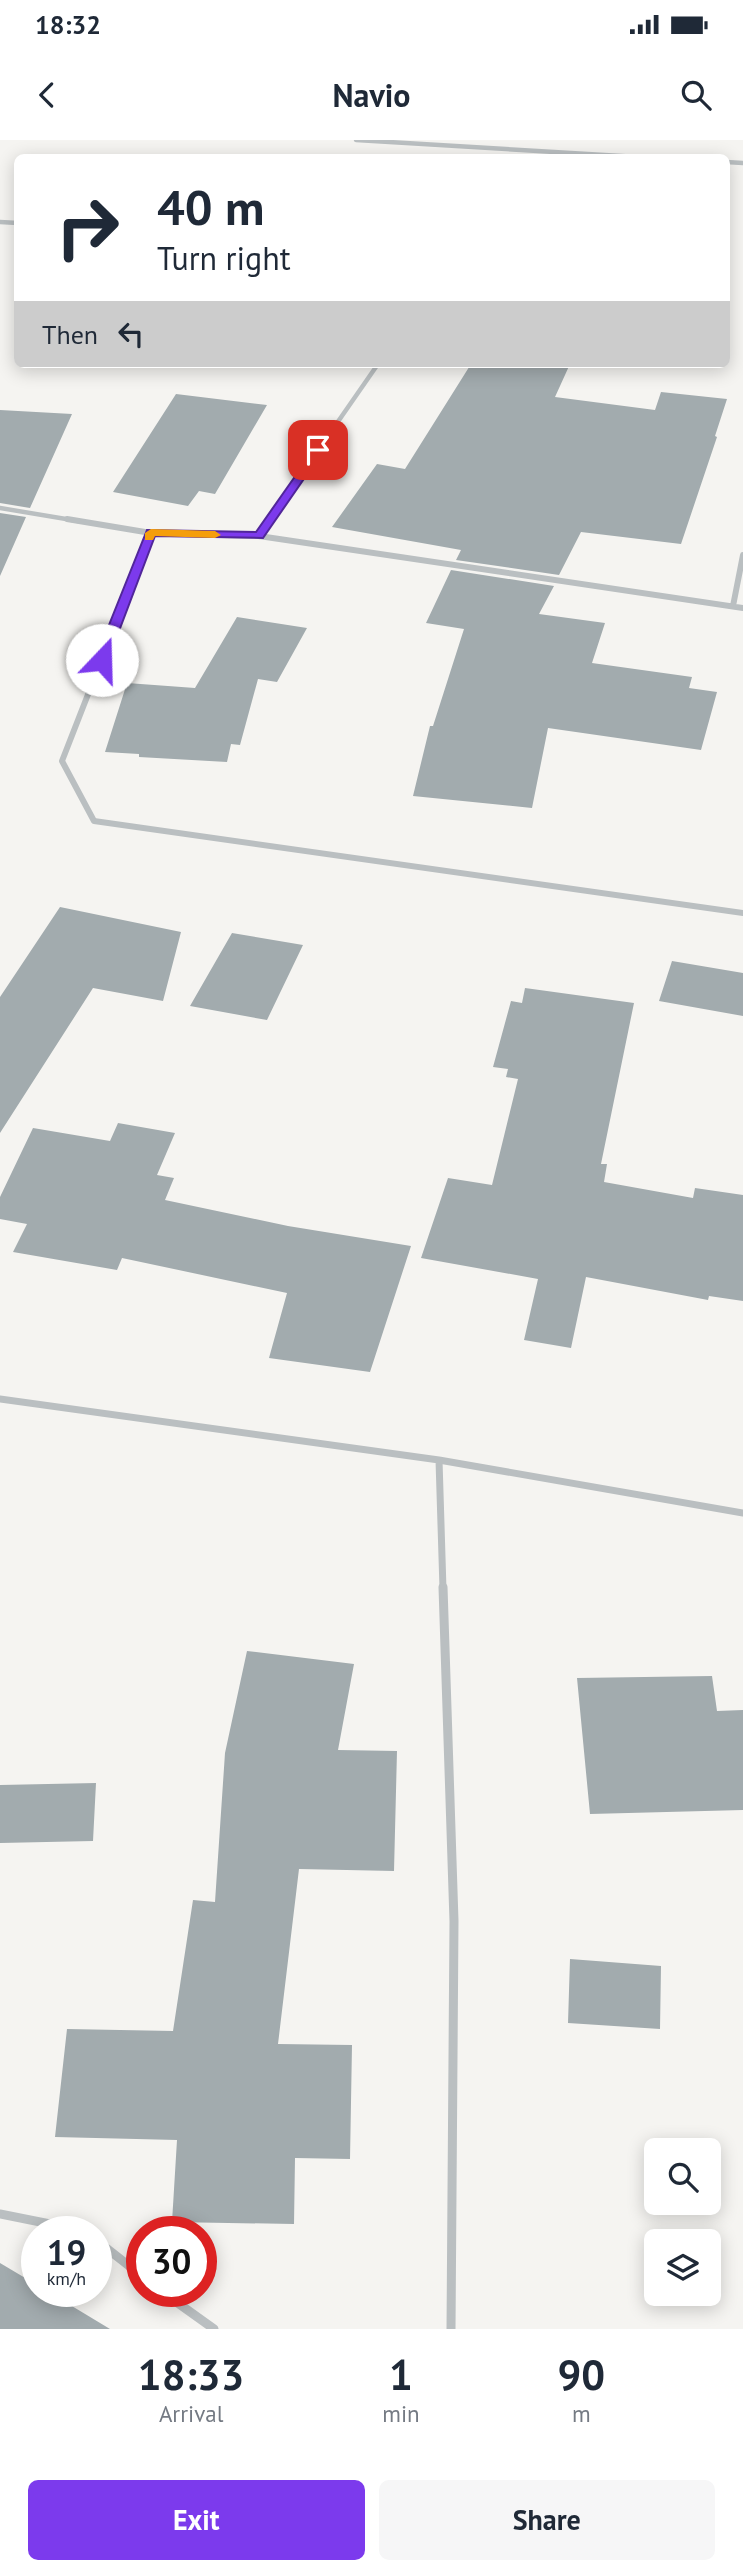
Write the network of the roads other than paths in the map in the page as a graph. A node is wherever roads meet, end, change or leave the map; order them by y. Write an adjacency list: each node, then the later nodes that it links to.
1 (356, 140): 2 (street)
2 (589, 154)
3 (375, 368): 6 (street)
4 (0, 508): 5 (street)
5 (151, 533): 6 (street); 10 (street)
6 (259, 536): 8 (street)
7 (743, 555): 8 (street)
8 (733, 606): 9 (street)
9 (743, 608)
10 (743, 913)
11 (0, 1399): 12 (street)
12 (439, 1460): 13 (street); 20 (street)
13 (743, 1513)
14 (0, 2214): 15 (street)
15 (21, 2218)
16 (112, 2253): 17 (street)
17 (126, 2263)
18 (183, 2307): 19 (street)
19 (214, 2329)
20 (451, 2329)

